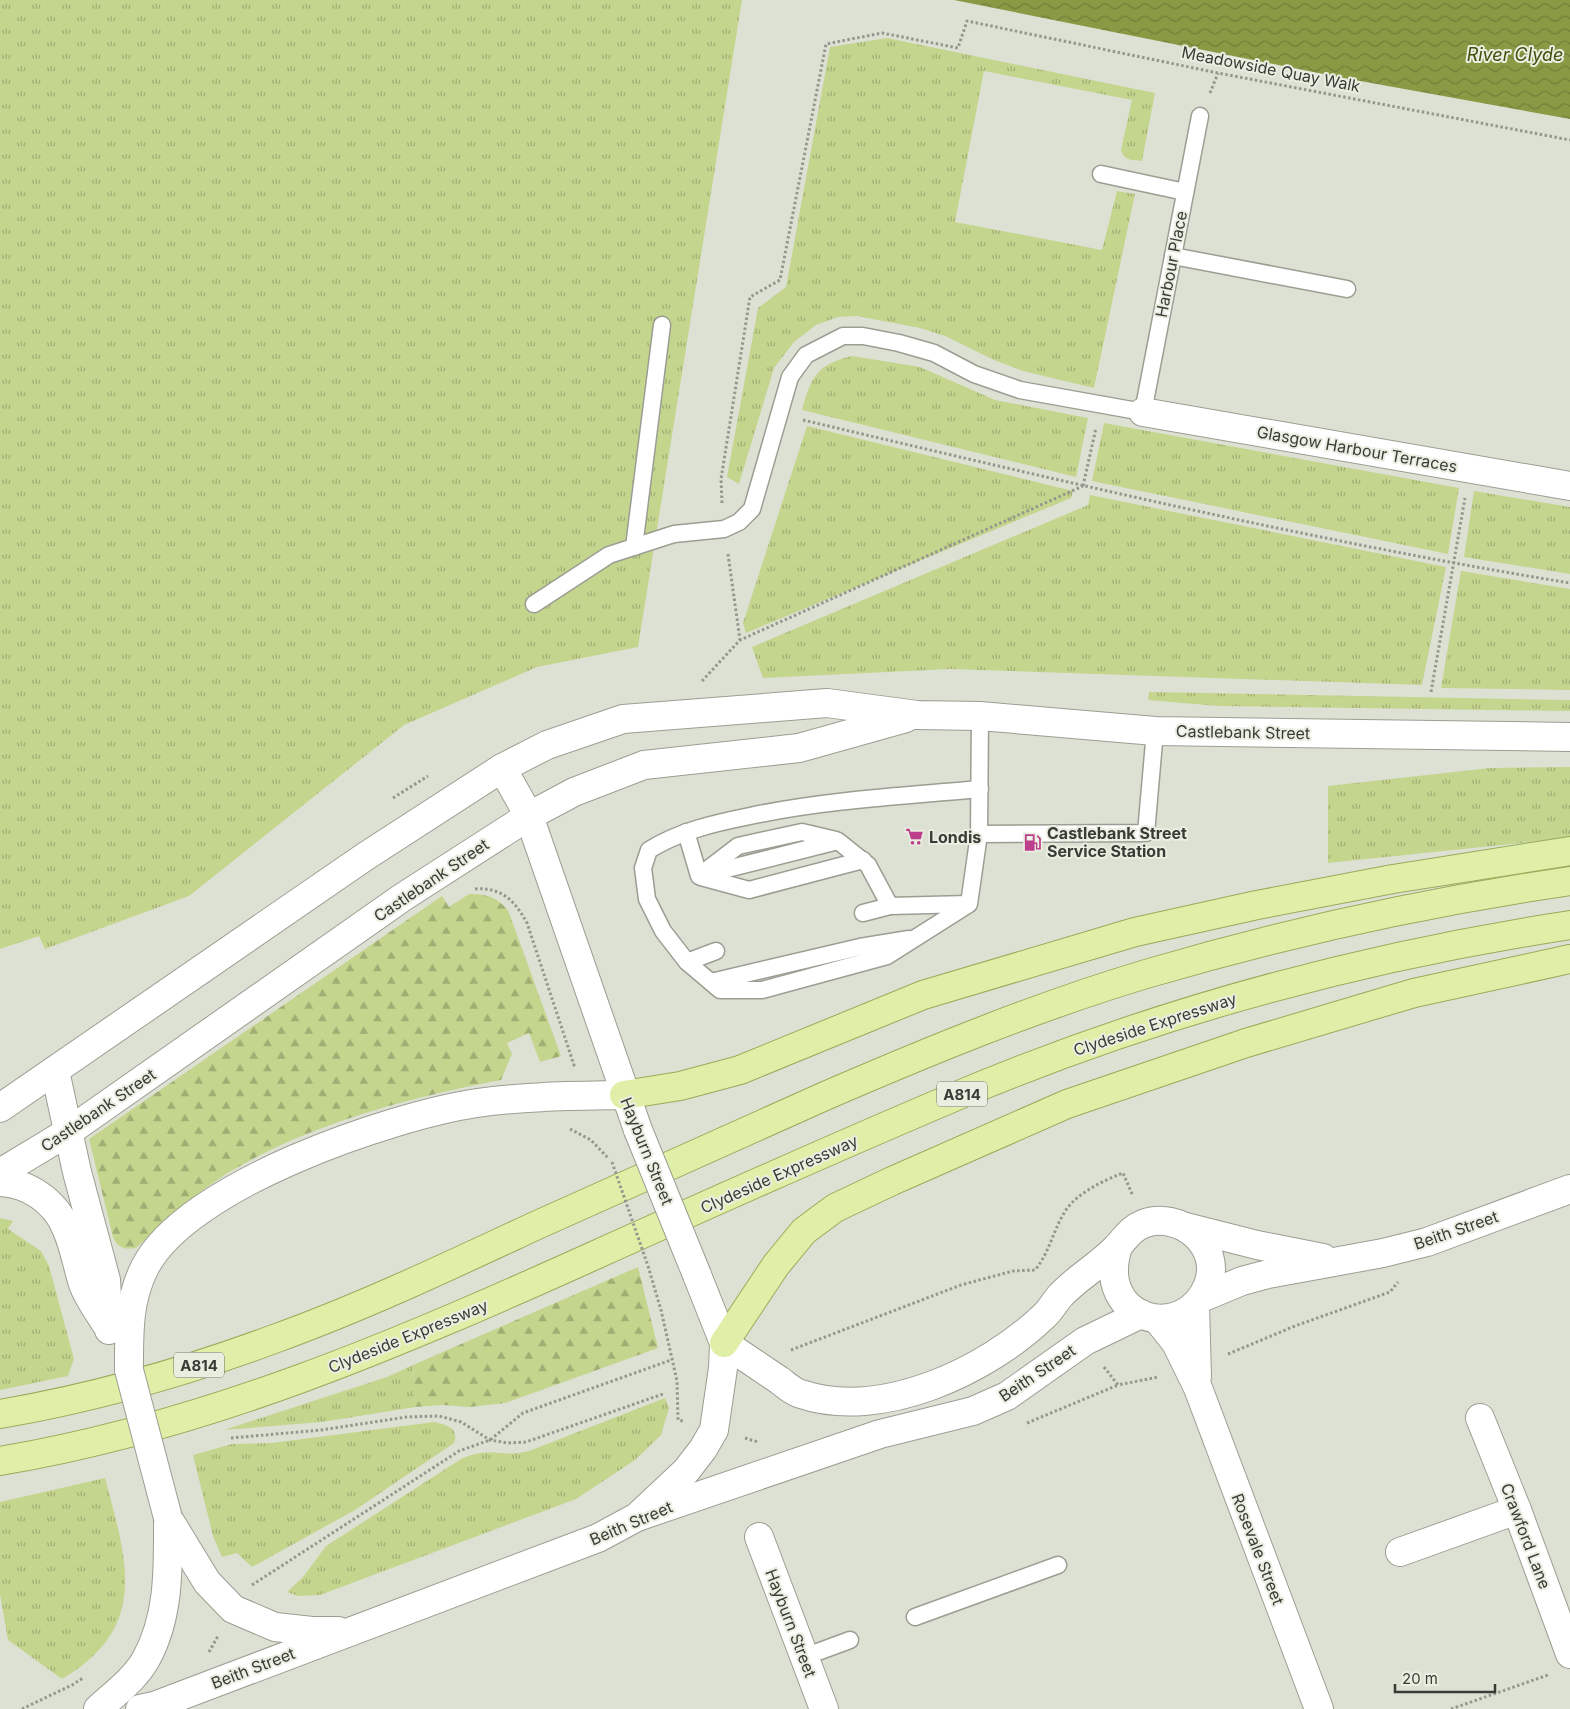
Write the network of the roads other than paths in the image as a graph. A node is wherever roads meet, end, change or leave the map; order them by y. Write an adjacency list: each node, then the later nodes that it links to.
1 (1200, 116): 3 (lane, Harbour Place)
2 (1101, 174): 3 (lane)
3 (1185, 192): 4 (lane, Harbour Place)
4 (1173, 256): 5 (lane); 7 (lane, Harbour Place)
5 (1347, 289)
6 (662, 325): 9 (lane)
7 (1144, 412): 8 (street, Glasgow Harbour Terraces); 9 (lane)
8 (1570, 486)
9 (634, 547): 10 (lane)
10 (534, 604)
11 (917, 715): 12 (street, Castlebank Street); 15 (street, Castlebank Street); 17 (street, Castlebank Street)
12 (980, 716): 13 (street, Castlebank Street); 16 (lane)
13 (1155, 731): 14 (street, Castlebank Street); 19 (lane)
14 (1570, 737)
15 (502, 768): 17 (street, Hayburn Street); 31 (street, Castlebank Street)
16 (980, 789): 18 (lane); 19 (lane)
17 (529, 816): 32 (street, Hayburn Street); 34 (street, Castlebank Street)
18 (686, 832): 22 (lane); 30 (lane)
19 (979, 834): 24 (lane)
20 (1570, 851): 32 (main road)
21 (863, 860): 22 (lane); 22 (lane); 25 (lane)
22 (699, 876)
23 (1570, 881): 47 (main road, A814)
24 (969, 904): 25 (lane); 30 (lane)
25 (890, 906): 26 (lane)
26 (862, 913)
27 (1570, 926): 49 (main road, Clydeside Expressway / A814)
28 (716, 951): 30 (lane)
29 (1570, 958): 44 (main road)
30 (687, 962)
31 (54, 1071): 33 (street, Castlebank Street); 34 (street)
32 (624, 1095): 44 (street, Hayburn Street, bridge); 45 (street)
33 (0, 1108)
34 (68, 1132): 35 (street, Castlebank Street); 43 (street)
35 (0, 1173)
36 (0, 1182): 43 (street)
37 (1570, 1189): 40 (street, Beith Street)
38 (1186, 1227): 39 (street, Beith Street); 40 (street, Beith Street); 41 (street)
39 (1118, 1246): 42 (street); 44 (street, Beith Street)
40 (1339, 1261): 41 (street, Beith Street)
41 (1198, 1301): 42 (street, Beith Street); 46 (street, Rosevale Street)
42 (1149, 1317): 46 (street, Rosevale Street); 51 (street, Beith Street)
43 (109, 1330): 45 (street)
44 (724, 1343): 51 (street, Hayburn Street)
45 (129, 1370): 52 (street, bridge)
46 (1195, 1375): 64 (street, Rosevale Street)
47 (0, 1414)
48 (1480, 1418): 50 (street, Crawford Lane)
49 (0, 1461)
50 (1517, 1510): 54 (street); 59 (street, Crawford Lane)
51 (637, 1517): 57 (street, Beith Street)
52 (168, 1518): 57 (street); 61 (street)
53 (759, 1537): 60 (street, Hayburn Street)
54 (1400, 1552)
55 (1058, 1565): 56 (lane)
56 (915, 1617)
57 (353, 1630): 62 (street, Beith Street)
58 (850, 1640): 60 (lane)
59 (1570, 1654)
60 (804, 1657): 63 (street, Hayburn Street)
61 (98, 1709)
62 (140, 1709)
63 (824, 1709)
64 (1319, 1709)

